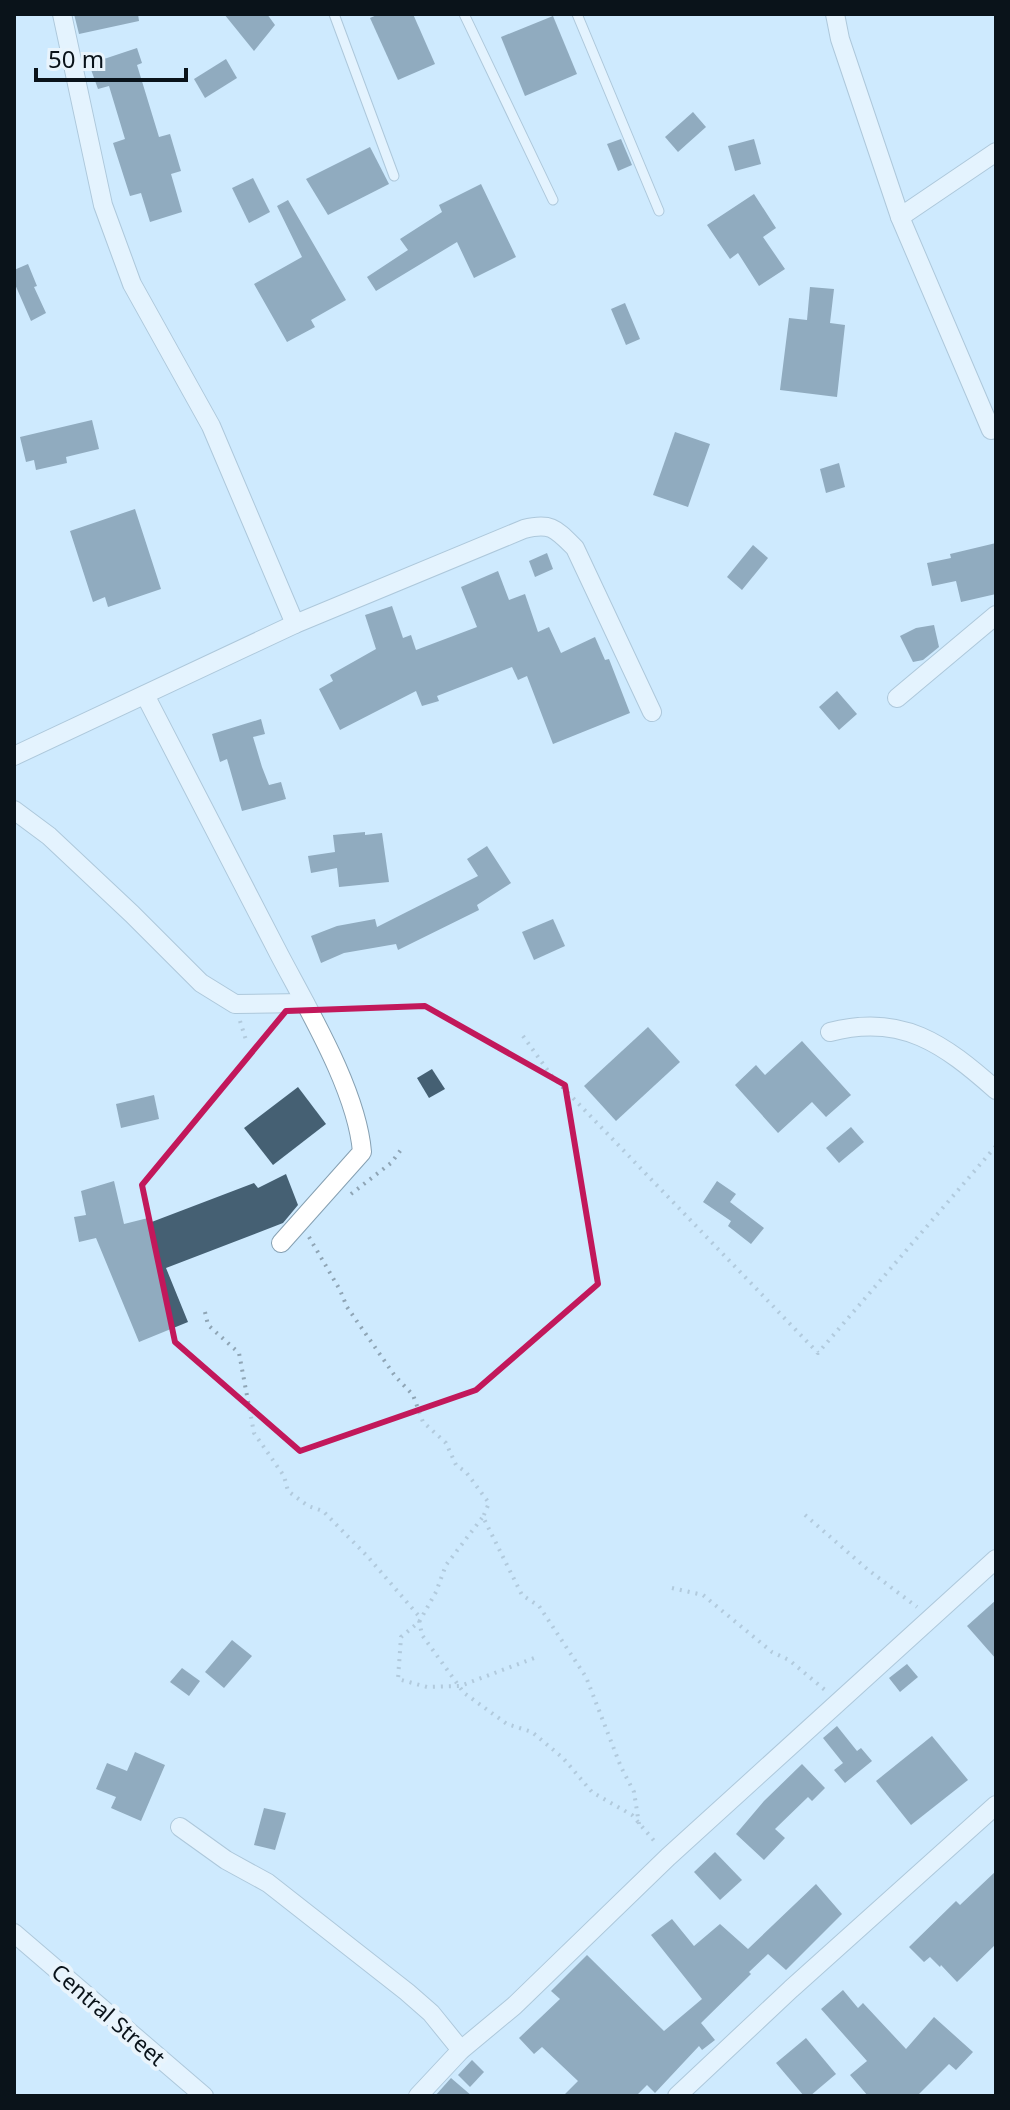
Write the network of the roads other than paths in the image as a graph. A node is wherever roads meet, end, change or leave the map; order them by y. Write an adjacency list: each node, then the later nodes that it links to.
1 (62, 14): 13 (street)
2 (334, 14): 7 (lane)
3 (464, 14): 8 (lane)
4 (577, 14): 9 (lane)
5 (835, 14): 10 (street)
6 (996, 152): 10 (street)
7 (394, 176)
8 (553, 200)
9 (659, 211)
10 (900, 217): 11 (street)
11 (991, 430)
12 (996, 615): 15 (street)
13 (295, 624): 14 (street); 16 (street)
14 (145, 695): 17 (street); 19 (street)
15 (897, 698)
16 (652, 712)
17 (14, 756)
18 (14, 810): 19 (street)
19 (305, 1003): 22 (street)
20 (830, 1032): 21 (street)
21 (996, 1090)
22 (281, 1243)
23 (996, 1559): 27 (street)
24 (996, 1805): 30 (street)
25 (180, 1827): 27 (street)
26 (14, 1933): 28 (street, Central Street)
27 (461, 2050): 29 (street)
28 (204, 2096)
29 (418, 2096)
30 (677, 2096)

